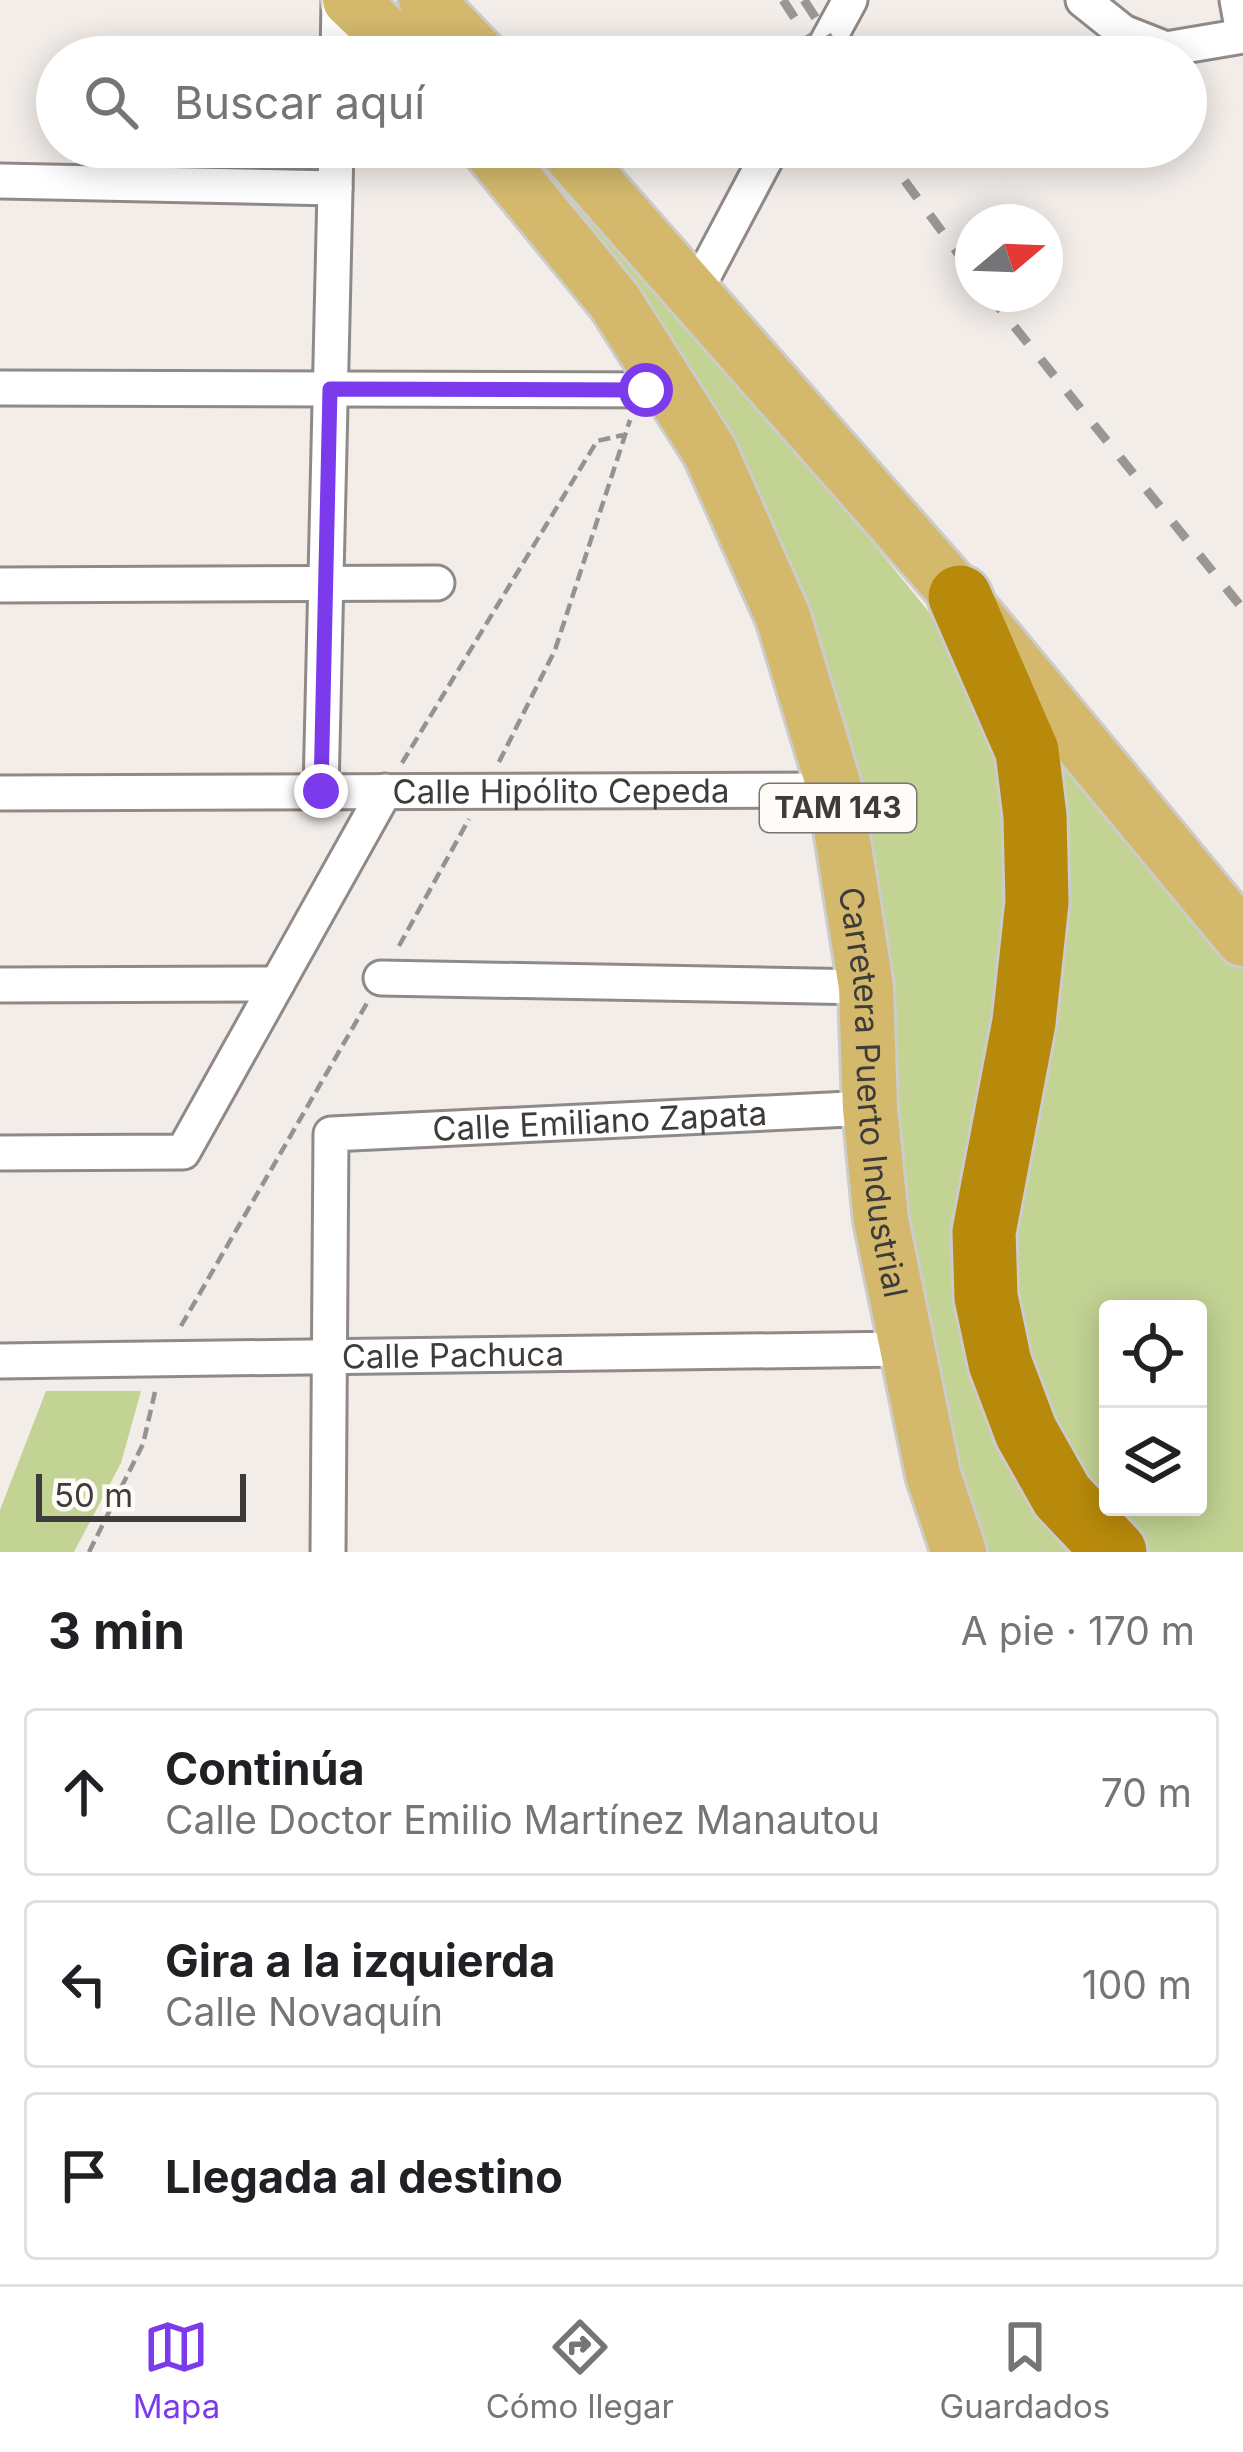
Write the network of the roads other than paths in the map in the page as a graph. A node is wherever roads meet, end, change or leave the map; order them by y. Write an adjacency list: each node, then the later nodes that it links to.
1 (339, 0): 8 (street)
2 (350, 0): 9 (main road)
3 (426, 0): 10 (main road)
4 (850, 0): 11 (street)
5 (1083, 0): 12 (street)
6 (1237, 0): 7 (street)
7 (1243, 34): 13 (street)
8 (338, 36)
9 (388, 36)
10 (461, 36)
11 (831, 36)
12 (1133, 36)
13 (1207, 41)
14 (335, 168): 19 (street)
15 (505, 168): 23 (main road, Carretera Puerto Industrial / TAM 143)
16 (583, 168): 20 (main road)
17 (761, 168): 20 (street)
18 (0, 181): 19 (street)
19 (335, 188): 22 (street)
20 (694, 294): 27 (main road)
21 (0, 388): 22 (street)
22 (330, 389): 23 (street); 24 (street)
23 (670, 390): 28 (main road, Carretera Puerto Industrial / TAM 143)
24 (326, 583): 25 (street); 26 (street); 29 (street)
25 (437, 583)
26 (0, 585)
27 (960, 597): 32 (main road); 44 (highway)
28 (835, 790): 30 (street, Calle Hipólito Cepeda); 36 (main road, Carretera Puerto Industrial / TAM 143)
29 (321, 791): 30 (street, Calle Hipólito Cepeda); 31 (street, Calle Hipólito Cepeda)
30 (385, 791): 34 (street)
31 (0, 793)
32 (1243, 939)
33 (381, 978): 36 (street)
34 (277, 984): 35 (street); 38 (street)
35 (0, 985)
36 (866, 987): 37 (main road, Carretera Puerto Industrial / TAM 143)
37 (870, 1108): 39 (main road, Carretera Puerto Industrial / TAM 143); 40 (street, Calle Emiliano Zapata)
38 (0, 1154)
39 (904, 1349): 40 (street, Calle Pachuca); 43 (main road, Carretera Puerto Industrial / TAM 143)
40 (329, 1356): 41 (street, Calle Pachuca); 42 (street)
41 (0, 1361)
42 (328, 1552)
43 (959, 1552)
44 (1115, 1552)

